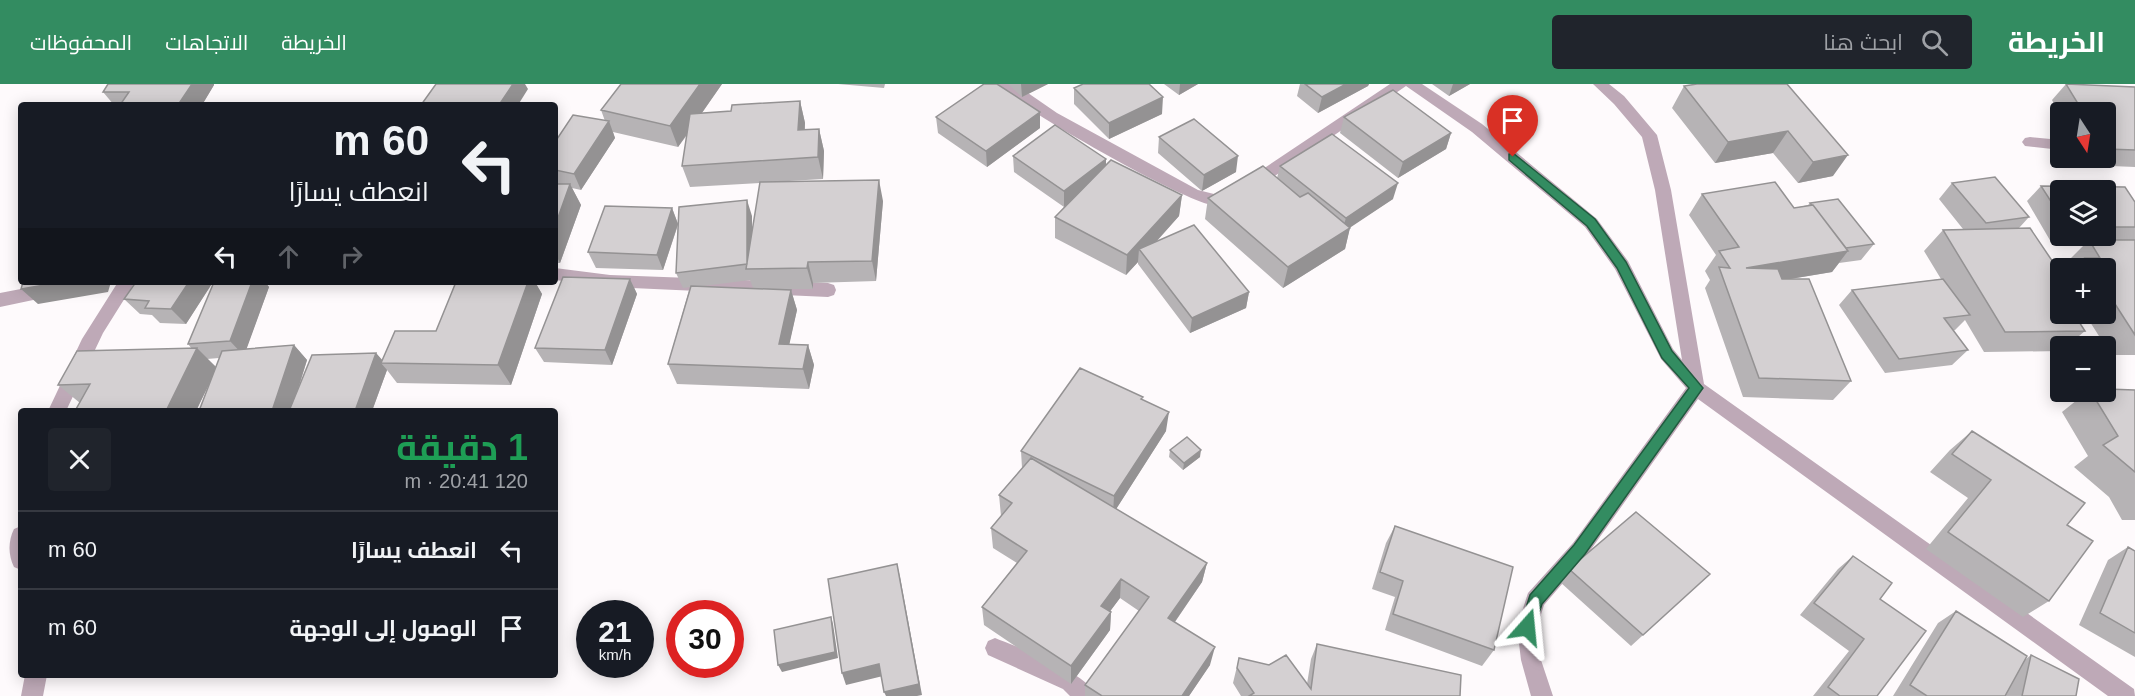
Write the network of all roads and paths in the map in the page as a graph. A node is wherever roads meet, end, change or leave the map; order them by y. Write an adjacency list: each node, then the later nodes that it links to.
1 (1005, 84): 2 (street)
2 (1400, 84)
3 (1412, 84): 12 (street)
4 (1600, 84): 12 (street)
5 (2030, 142): 6 (street)
6 (2050, 144)
7 (558, 274): 10 (street)
8 (75, 285): 11 (street)
9 (125, 285): 13 (street)
10 (828, 290)
11 (0, 300)
12 (1696, 388): 18 (street); 19 (street)
13 (58, 408)
14 (995, 648): 17 (street)
15 (35, 678): 16 (street)
16 (32, 696)
17 (1086, 696)
18 (1542, 696)
19 (2126, 696)

